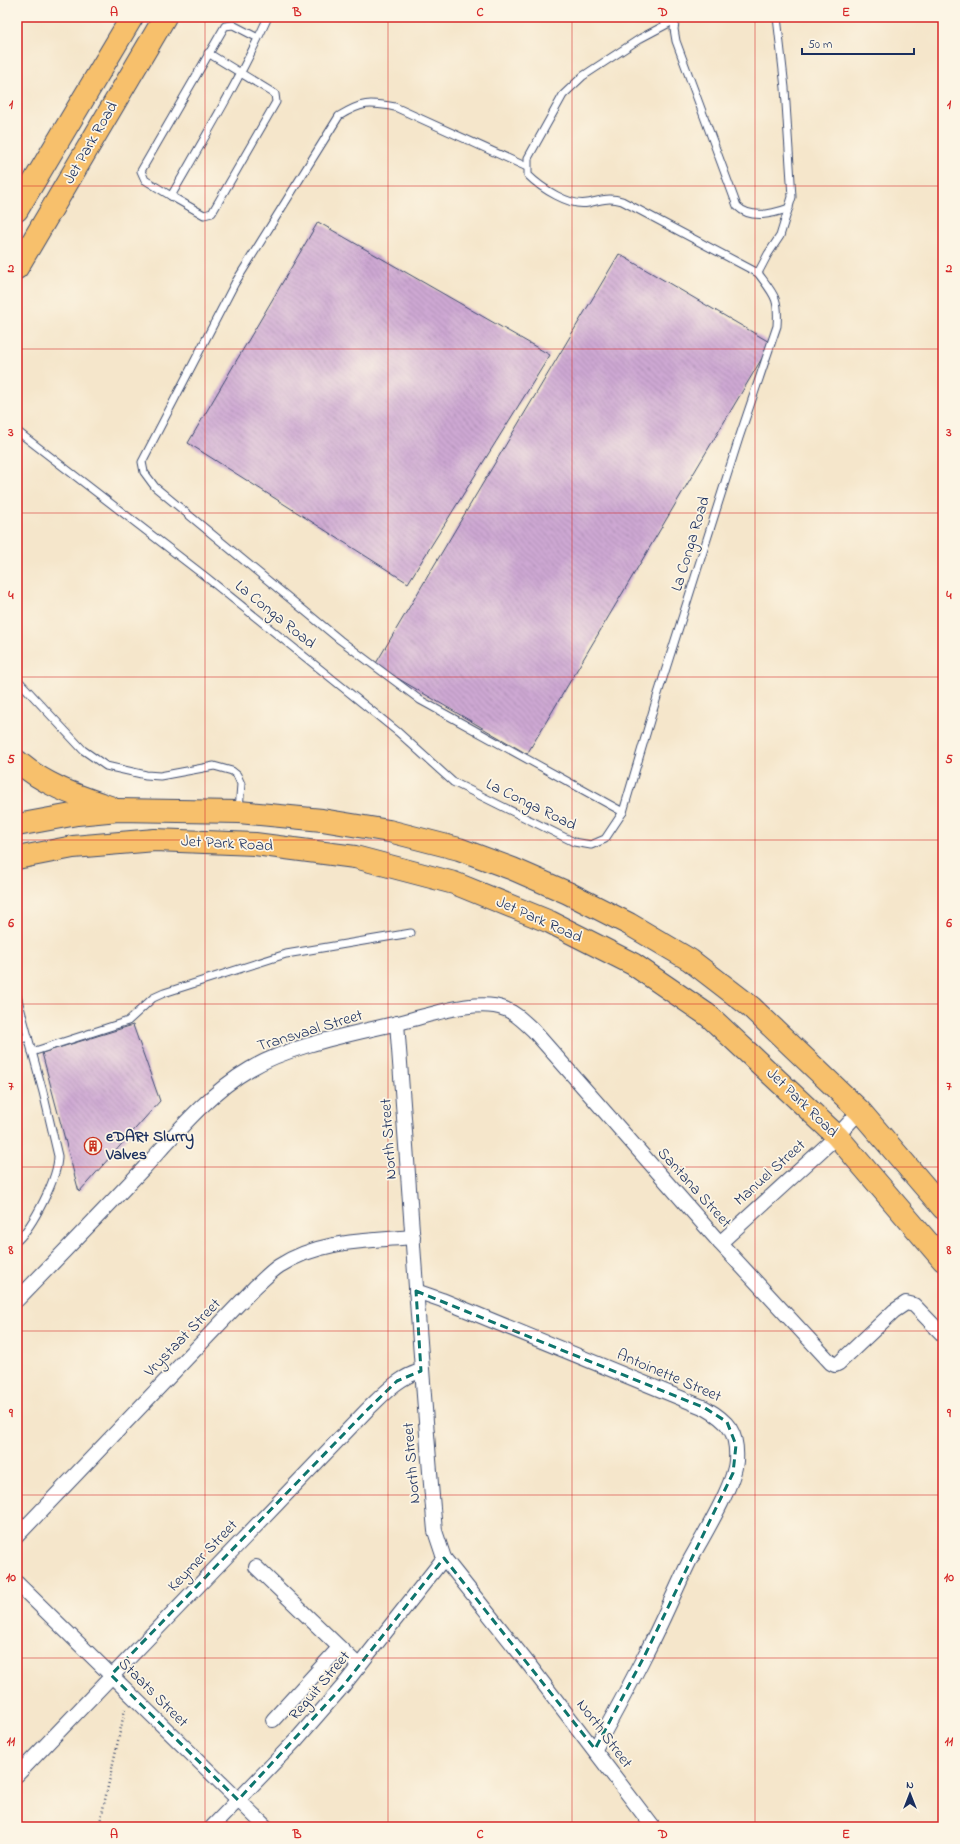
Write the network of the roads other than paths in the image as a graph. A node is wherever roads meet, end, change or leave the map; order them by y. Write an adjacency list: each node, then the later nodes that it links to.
1 (132, 17): 12 (main road, Jet Park Road)
2 (165, 17): 13 (main road, Jet Park Road)
3 (268, 17): 6 (lane)
4 (777, 17): 11 (lane)
5 (676, 19): 9 (lane); 11 (lane)
6 (258, 38): 7 (lane); 8 (lane)
7 (208, 53): 8 (lane); 10 (lane)
8 (241, 73): 10 (lane); 10 (lane)
9 (527, 167): 14 (lane); 20 (lane)
10 (171, 196)
11 (789, 208): 14 (lane)
12 (17, 210)
13 (17, 268)
14 (758, 273): 20 (lane, La Conga Road)
15 (18, 434): 20 (lane, La Conga Road)
16 (17, 679): 19 (lane)
17 (17, 761): 18 (main road)
18 (118, 810): 19 (main road, Jet Park Road); 21 (main road, Jet Park Road)
19 (239, 812): 29 (main road, Jet Park Road)
20 (623, 812)
21 (17, 825)
22 (17, 858): 30 (main road, Jet Park Road)
23 (410, 933): 28 (lane)
24 (17, 996): 26 (lane)
25 (397, 1023): 32 (street, North Street); 34 (street, Santana Street); 37 (street, Transvaal Street)
26 (28, 1036): 27 (lane); 28 (lane)
27 (17, 1040)
28 (32, 1052): 33 (lane)
29 (860, 1111): 30 (street, Manuel Street); 31 (main road, Jet Park Road)
30 (837, 1136): 34 (street, Manuel Street); 35 (main road, Jet Park Road)
31 (943, 1208)
32 (413, 1237): 36 (street, North Street); 40 (street, Vrystaat Street)
33 (17, 1241)
34 (720, 1242): 38 (street, Santana Street)
35 (943, 1260)
36 (416, 1291): 39 (street, North Street); 48 (street, Antoinette Street)
37 (17, 1300)
38 (943, 1334)
39 (421, 1371): 41 (street, North Street); 46 (street, Keymer Street)
40 (17, 1536)
41 (444, 1558): 45 (street, Reguit Street); 48 (street, North Street)
42 (256, 1567): 44 (street)
43 (17, 1583): 46 (street, Staats Street)
44 (339, 1648): 45 (street); 47 (street)
45 (359, 1666): 50 (street, Reguit Street)
46 (111, 1676): 49 (street, Keymer Street); 50 (street, Staats Street)
47 (273, 1720)
48 (595, 1749): 53 (street, North Street)
49 (17, 1775)
50 (238, 1800): 51 (street, Reguit Street); 52 (street, Staats Street)
51 (212, 1827)
52 (266, 1827)
53 (653, 1827)

